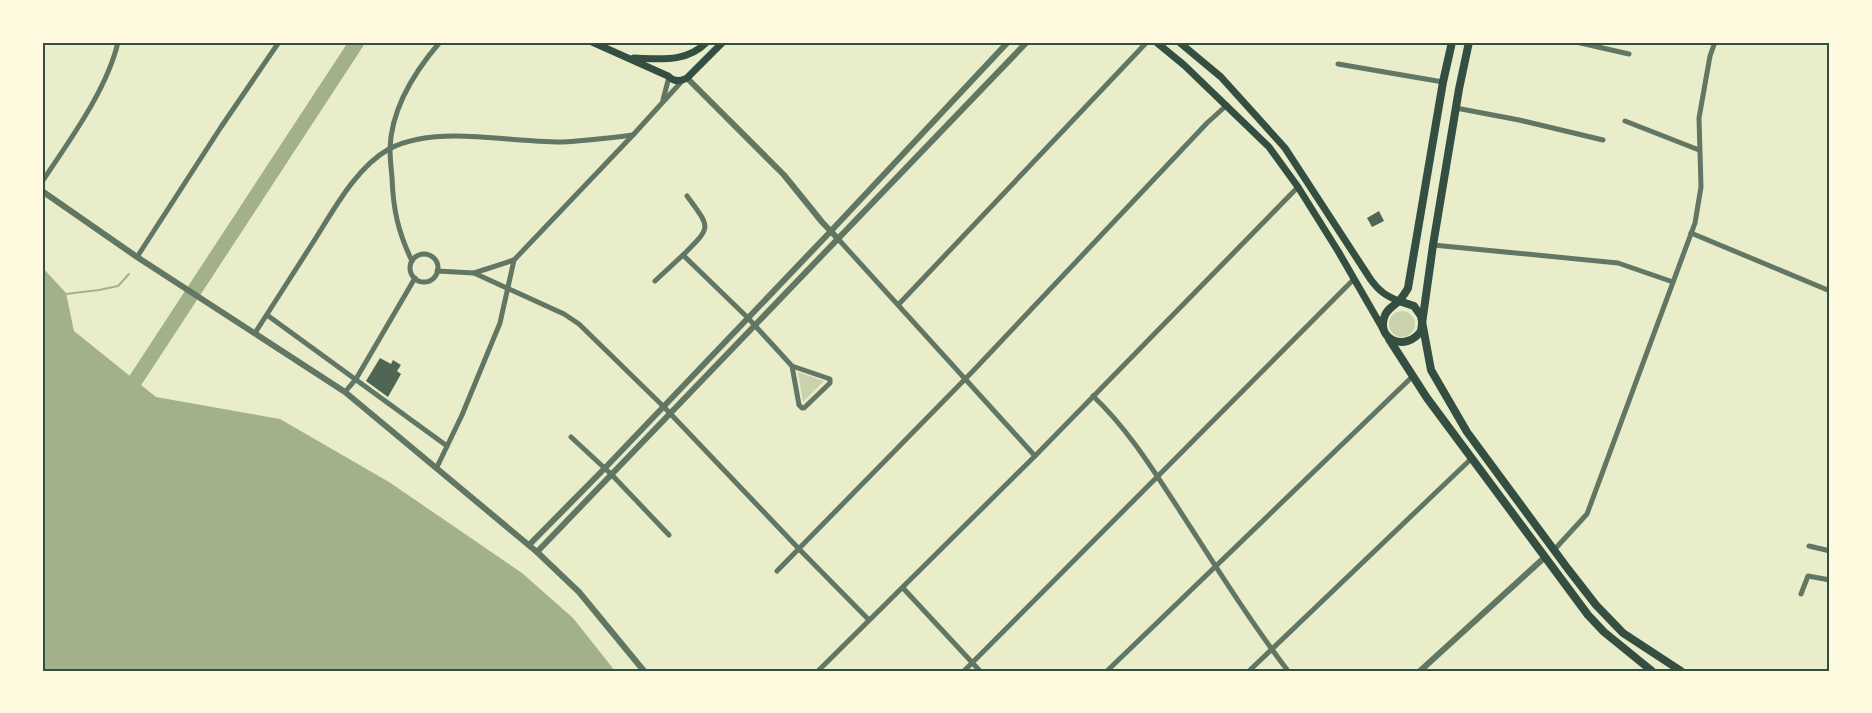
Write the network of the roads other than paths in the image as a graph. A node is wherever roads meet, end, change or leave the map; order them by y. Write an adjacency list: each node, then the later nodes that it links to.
1 (118, 42): 36 (street)
2 (279, 42): 45 (street)
3 (440, 42): 33 (street)
4 (592, 42): 18 (main road)
5 (707, 42): 17 (main road)
6 (723, 42): 23 (main road)
7 (1008, 42): 21 (street)
8 (1027, 42): 24 (street)
9 (1147, 42): 57 (street)
10 (1156, 42): 27 (main road)
11 (1179, 42): 56 (main road)
12 (1452, 42): 25 (main road)
13 (1469, 42): 28 (main road)
14 (1576, 42): 16 (street)
15 (1714, 42): 34 (street)
16 (1629, 54)
17 (682, 57): 19 (main road); 23 (main road)
18 (632, 58): 19 (main road); 22 (main road)
19 (672, 59): 22 (main road)
20 (1338, 64): 25 (street)
21 (981, 71): 24 (street); 32 (street)
22 (669, 76): 23 (main road); 26 (street)
23 (687, 77): 26 (street); 40 (street)
24 (990, 79): 35 (street)
25 (1443, 82): 56 (main road)
26 (661, 104): 30 (street)
27 (1227, 105): 37 (main road); 66 (street)
28 (1456, 108): 31 (street); 43 (main road)
29 (1625, 122): 34 (street)
30 (633, 135): 33 (street); 46 (street)
31 (1603, 140)
32 (909, 147): 35 (street); 40 (street)
33 (390, 148): 47 (street); 58 (street)
34 (1699, 150): 41 (street)
35 (918, 155): 42 (street)
36 (42, 182)
37 (1298, 187): 51 (main road); 69 (street)
38 (42, 191): 45 (street)
39 (687, 196): 44 (street)
40 (831, 231): 42 (street); 59 (street)
41 (1691, 233): 53 (street); 55 (street)
42 (839, 240): 57 (street); 61 (street)
43 (1433, 245): 53 (street); 60 (main road)
44 (683, 255): 52 (street); 59 (street)
45 (137, 257): 62 (street)
46 (514, 260): 49 (street); 54 (street)
47 (412, 261): 48 (street); 50 (street)
48 (438, 271): 49 (street); 50 (street)
49 (474, 273): 54 (street)
50 (415, 278): 67 (street)
51 (1354, 279): 63 (main road); 79 (street)
52 (655, 281)
53 (1673, 282): 83 (street)
54 (507, 288): 70 (street); 73 (street)
55 (1830, 291)
56 (1399, 301): 60 (main road); 63 (main road)
57 (899, 304): 66 (street)
58 (267, 315): 62 (street); 67 (street)
59 (748, 318): 61 (street); 70 (street)
60 (1422, 321): 63 (main road); 83 (main road)
61 (754, 326): 64 (street); 71 (street)
62 (255, 333): 68 (street)
63 (1386, 333): 65 (main road)
64 (792, 366): 64 (street)
65 (1413, 376): 75 (main road); 88 (street)
66 (965, 378): 74 (street); 84 (street)
67 (356, 379): 68 (street); 73 (street)
68 (345, 392): 76 (street)
69 (1094, 396): 74 (street); 79 (street)
70 (664, 407): 71 (street); 77 (street)
71 (671, 414): 78 (street); 84 (street)
72 (571, 437): 77 (street)
73 (447, 446): 76 (street)
74 (1035, 456): 91 (street)
75 (1472, 458): 87 (main road); 94 (street)
76 (436, 467): 81 (street)
77 (605, 468): 78 (street); 81 (street)
78 (612, 475): 80 (street); 86 (street)
79 (1157, 476): 88 (street); 95 (street)
80 (669, 535)
81 (529, 545): 86 (street)
82 (1809, 546): 85 (street)
83 (1554, 549): 105 (main road)
84 (800, 550): 89 (street); 93 (street)
85 (1830, 551)
86 (537, 552): 96 (street)
87 (1545, 557): 103 (street); 104 (main road)
88 (1216, 566): 94 (street); 100 (street)
89 (777, 571)
90 (1830, 580): 92 (street)
91 (903, 588): 93 (street); 95 (street)
92 (1801, 594)
93 (869, 620): 97 (street)
94 (1272, 648): 101 (street); 102 (street)
95 (973, 662): 98 (street); 99 (street)
96 (644, 671)
97 (818, 671)
98 (964, 671)
99 (980, 671)
100 (1107, 671)
101 (1249, 671)
102 (1288, 671)
103 (1420, 671)
104 (1652, 671)
105 (1681, 671)

